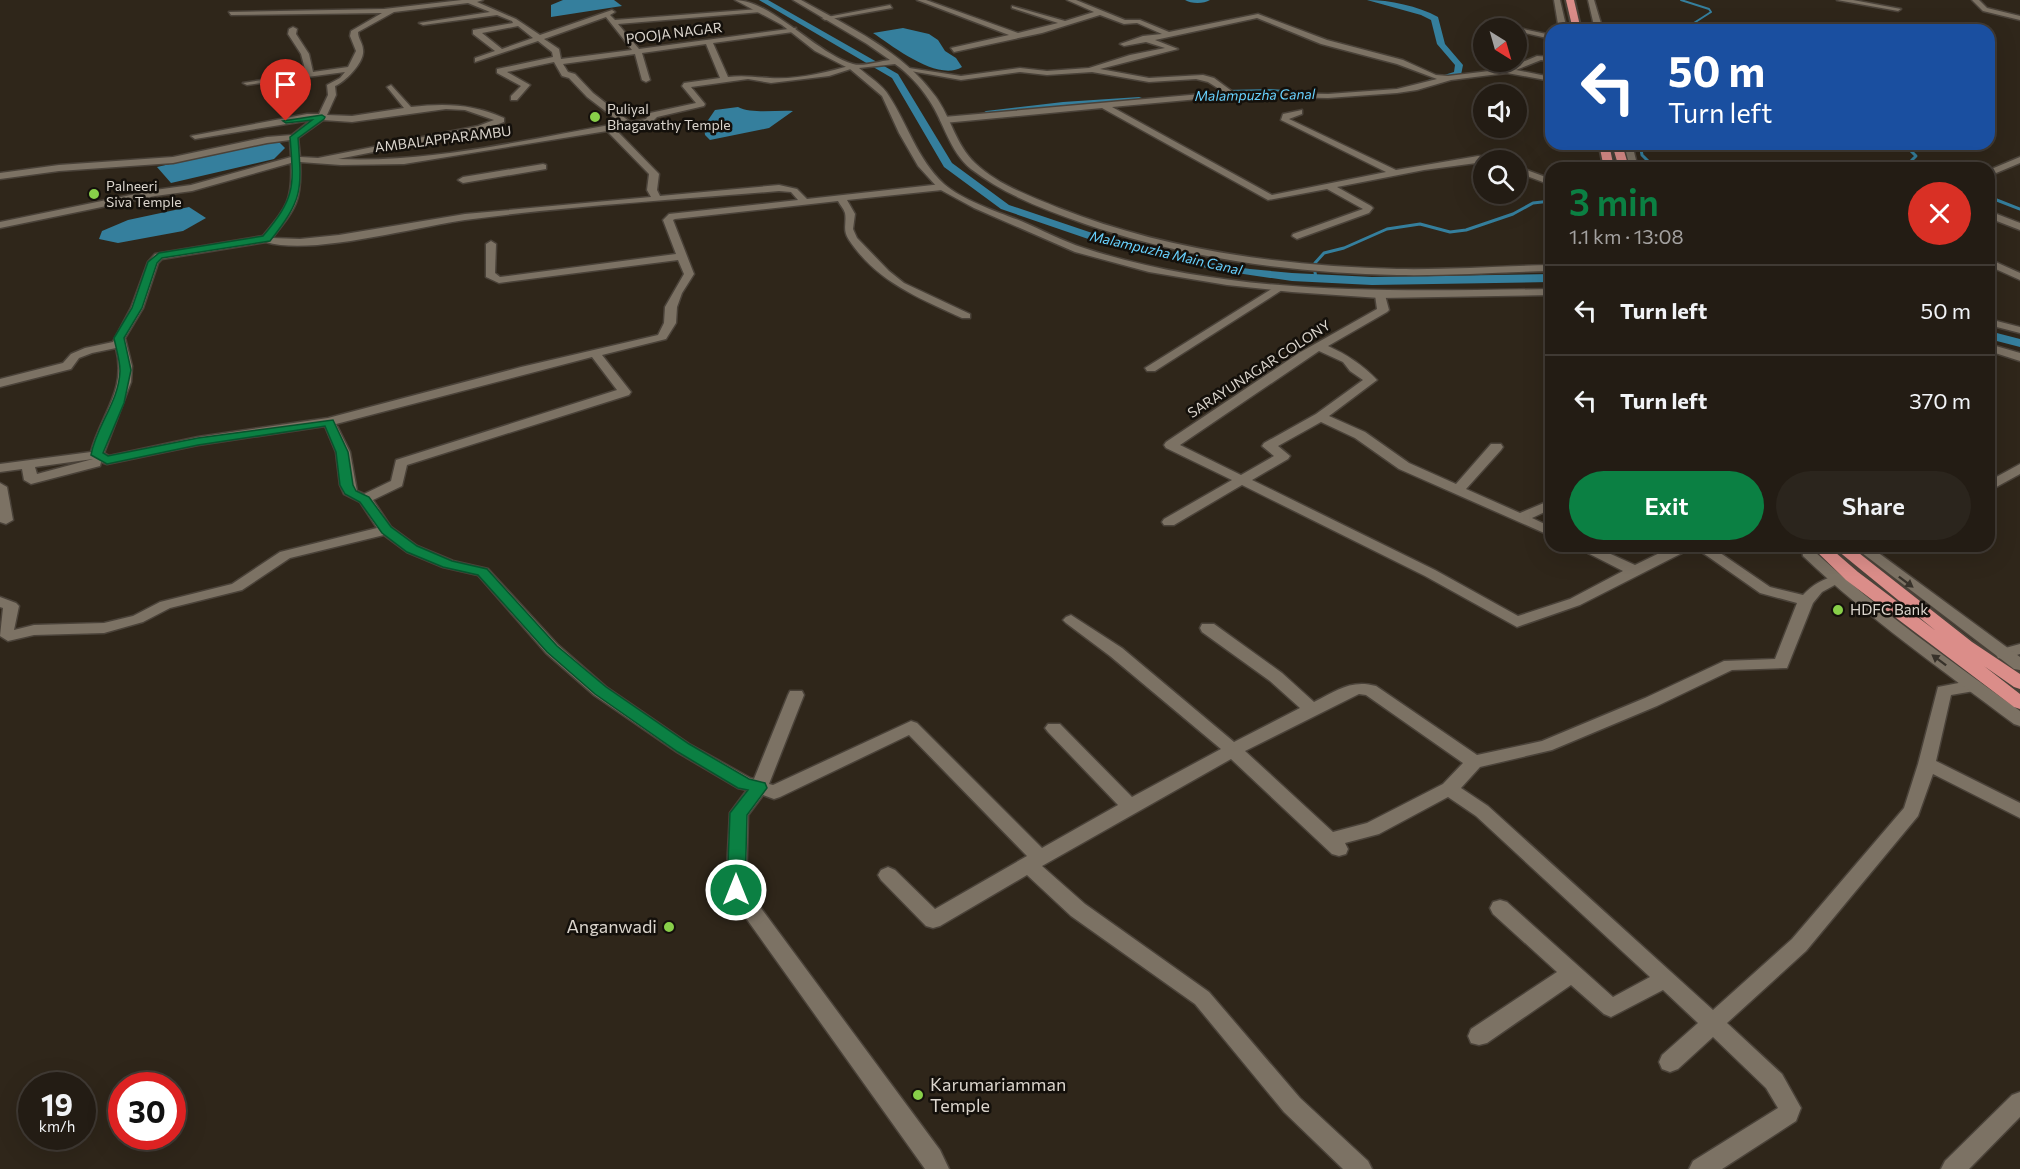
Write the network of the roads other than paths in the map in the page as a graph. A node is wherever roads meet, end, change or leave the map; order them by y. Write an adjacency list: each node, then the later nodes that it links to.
1 (480, 0): 11 (street)
2 (738, 0): 16 (street)
3 (796, 0): 20 (street)
4 (920, 0): 33 (street)
5 (1070, 0): 18 (street)
6 (1557, 0): 26 (street)
7 (1570, 0): 27 (highway)
8 (1591, 0): 28 (street)
9 (1840, 0): 14 (street)
10 (1975, 0): 21 (street)
11 (470, 2): 15 (street); 19 (street)
12 (890, 7): 20 (street)
13 (1014, 7): 24 (street)
14 (1898, 9)
15 (392, 10): 17 (street); 50 (street)
16 (759, 11): 22 (street); 30 (street)
17 (231, 13)
18 (1098, 13): 24 (street); 32 (street)
19 (503, 14): 23 (street); 25 (street)
20 (825, 18): 47 (street)
21 (2020, 18)
22 (614, 22): 36 (street); 42 (street)
23 (423, 23)
24 (1065, 23): 33 (street)
25 (519, 24): 36 (street); 41 (street)
26 (1562, 24)
27 (1576, 24)
28 (1597, 24)
29 (293, 29): 56 (street)
30 (793, 30): 37 (street, POOJA NAGAR); 49 (street)
31 (1527, 32): 34 (street)
32 (1166, 33): 35 (street); 58 (street)
33 (1017, 35): 40 (street)
34 (1545, 36)
35 (1143, 38): 38 (street); 53 (street)
36 (540, 39): 41 (street); 45 (street)
37 (709, 42): 42 (street, POOJA NAGAR); 61 (street)
38 (1124, 44)
39 (588, 48): 46 (street)
40 (954, 50)
41 (501, 52): 44 (street)
42 (638, 52): 46 (street, POOJA NAGAR); 60 (street)
43 (1545, 58): 48 (street)
44 (478, 60)
45 (558, 60): 46 (street, POOJA NAGAR); 65 (street, POOJA NAGAR); 71 (street)
46 (594, 61)
47 (893, 61): 49 (street); 52 (street)
48 (1527, 63)
49 (853, 67): 61 (street); 88 (street)
50 (349, 69): 56 (street); 69 (street)
51 (1179, 69): 57 (street)
52 (909, 70): 53 (street); 70 (street)
53 (1090, 70): 57 (street)
54 (1499, 72): 58 (street)
55 (1512, 72): 59 (street)
56 (310, 73): 62 (street)
57 (1194, 75): 64 (street)
58 (1450, 78): 64 (street)
59 (1545, 78)
60 (646, 80)
61 (725, 80): 71 (street, AMBALAPPARAMBU)
62 (246, 83)
63 (391, 87): 67 (street)
64 (1230, 94): 66 (street)
65 (514, 98)
66 (1103, 105): 70 (street); 89 (street)
67 (409, 110): 69 (street); 77 (street)
68 (1299, 112): 83 (street)
69 (322, 117): 73 (street); 74 (street)
70 (943, 118): 101 (street)
71 (629, 125): 72 (street, AMBALAPPARAMBU)
72 (610, 129): 75 (street, AMBALAPPARAMBU); 91 (street)
73 (195, 136)
74 (294, 137): 76 (street); 85 (street)
75 (507, 145): 77 (street, AMBALAPPARAMBU); 82 (street)
76 (296, 159): 77 (street, AMBALAPPARAMBU); 94 (street, AMBALAPPARAMBU); 97 (street)
77 (320, 159)
78 (1473, 160): 83 (street)
79 (2020, 160): 81 (street)
80 (543, 167): 82 (street)
81 (1995, 170)
82 (508, 172): 86 (street)
83 (1395, 173): 89 (street)
84 (1527, 173): 87 (street)
85 (0, 176)
86 (464, 180)
87 (1545, 180)
88 (942, 187): 90 (street); 103 (street)
89 (1330, 187): 96 (street)
90 (841, 198): 92 (street); 106 (street)
91 (658, 200): 92 (street); 97 (street)
92 (804, 202): 99 (street)
93 (1995, 217): 95 (street)
94 (0, 225)
95 (2020, 227)
96 (1298, 236)
97 (266, 239): 109 (street)
98 (491, 244): 99 (street)
99 (682, 256): 112 (street)
100 (1995, 265): 102 (street)
101 (1545, 268)
102 (2020, 278)
103 (1278, 288): 105 (street); 114 (street)
104 (1545, 292): 105 (street)
105 (1380, 295): 110 (street, SARAYUNAGAR COLONY)
106 (966, 316)
107 (1995, 323): 108 (street)
108 (2019, 329)
109 (119, 338): 115 (street); 119 (street)
110 (1320, 346): 116 (street); 122 (street, SARAYUNAGAR COLONY)
111 (1995, 349): 113 (street)
112 (595, 353): 117 (street); 126 (street)
113 (2020, 357)
114 (1150, 368)
115 (0, 383)
116 (1320, 417): 122 (street); 125 (street)
117 (329, 422): 119 (street); 126 (street)
118 (1496, 447): 125 (street)
119 (102, 458): 120 (street)
120 (0, 468)
121 (2020, 468): 123 (street)
122 (1243, 479): 130 (street); 140 (street)
123 (1995, 483)
124 (0, 487): 129 (street)
125 (1459, 489): 128 (street)
126 (364, 499): 132 (street)
127 (1545, 507): 128 (street)
128 (1520, 518): 131 (street)
129 (6, 519)
130 (1169, 522)
131 (1545, 529)
132 (386, 530): 142 (street); 159 (street)
133 (1594, 552): 140 (street)
134 (1673, 552): 140 (street)
135 (1709, 552): 143 (street)
136 (1808, 552): 141 (street)
137 (1826, 552): 152 (highway)
138 (1848, 552): 149 (highway)
139 (1873, 552): 147 (street, one-way to 147)
140 (1635, 571)
141 (1837, 580): 143 (street); 150 (street, one-way to 141)
142 (0, 602)
143 (1804, 606): 157 (street)
144 (1071, 620): 156 (street)
145 (1208, 628): 153 (street)
146 (2020, 649): 147 (street)
147 (2004, 654): 148 (street)
148 (2020, 665)
149 (2020, 683)
150 (1974, 686): 154 (street); 158 (street)
151 (796, 695): 159 (street)
152 (2020, 703)
153 (1311, 709): 156 (street); 157 (street)
154 (2020, 720)
155 (1054, 728): 161 (street)
156 (1233, 750): 160 (street); 161 (street)
157 (1474, 762): 160 (street)
158 (1927, 764): 162 (street); 168 (street)
159 (759, 788): 163 (street); 172 (street)
160 (1449, 789): 167 (street)
161 (1130, 806): 163 (street)
162 (2020, 811)
163 (1035, 861): 164 (street); 173 (street)
164 (888, 875)
165 (1500, 909): 166 (street)
166 (1572, 973): 167 (street); 169 (street)
167 (1666, 978): 168 (street)
168 (1712, 1024): 170 (street); 174 (street)
169 (1479, 1036)
170 (1670, 1062)
171 (2020, 1102): 175 (street)
172 (937, 1169)
173 (1360, 1169)
174 (1701, 1169)
175 (1953, 1169)

